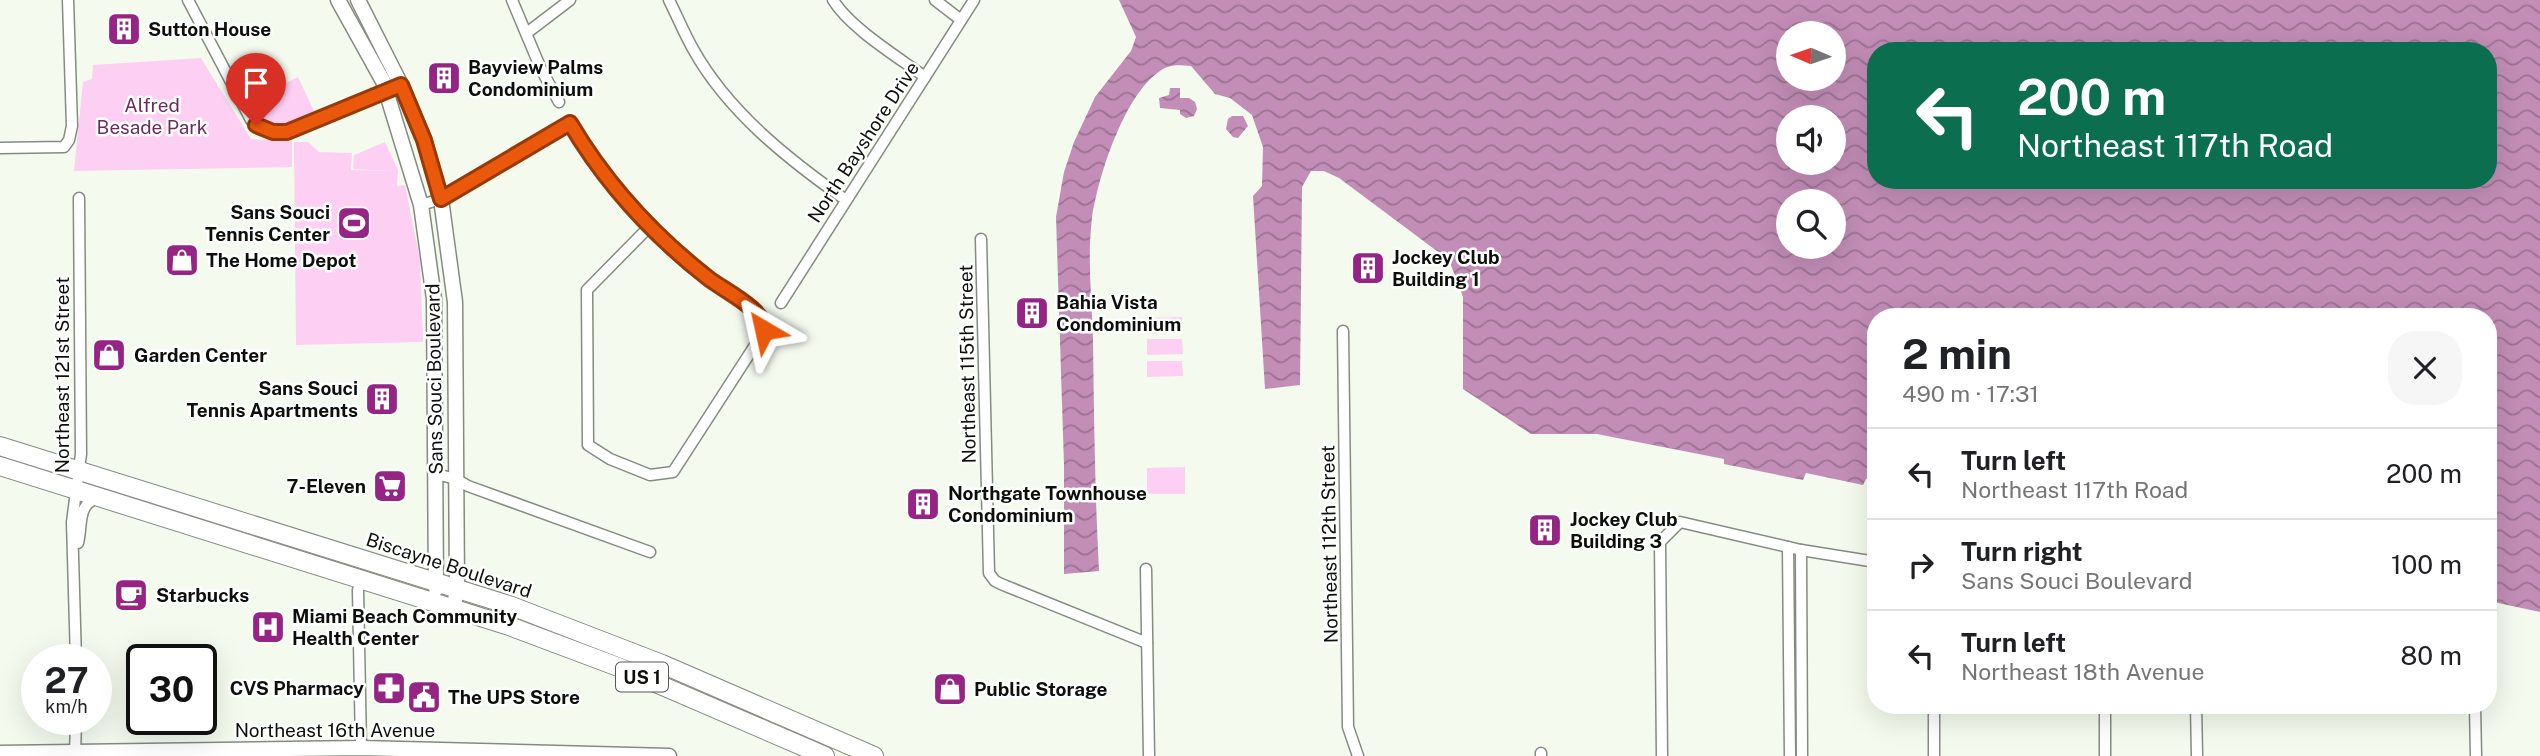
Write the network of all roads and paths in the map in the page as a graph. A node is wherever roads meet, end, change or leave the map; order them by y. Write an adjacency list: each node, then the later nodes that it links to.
1 (68, 0): 17 (street)
2 (188, 0): 15 (street)
3 (338, 0): 15 (street, Sans Souci Boulevard)
4 (358, 0): 14 (street, Sans Souci Boulevard)
5 (512, 0): 12 (street)
6 (570, 0): 12 (street)
7 (669, 0): 20 (street)
8 (833, 0): 13 (street)
9 (935, 0): 11 (street)
10 (974, 0): 11 (street, North Bayshore Drive)
11 (961, 20): 13 (street, North Bayshore Drive)
12 (527, 32): 16 (street)
13 (925, 77): 20 (street, North Bayshore Drive)
14 (401, 85): 15 (street); 19 (street, Sans Souci Boulevard)
15 (386, 91): 21 (street, Sans Souci Boulevard)
16 (559, 102)
17 (0, 148)
18 (79, 198): 30 (street, Northeast 121st Street)
19 (441, 199): 21 (street); 22 (street); 29 (street, Sans Souci Boulevard)
20 (846, 200): 24 (street, North Bayshore Drive)
21 (421, 205): 28 (street, Sans Souci Boulevard)
22 (649, 227): 22 (street)
23 (981, 239): 45 (street, Northeast 115th Street)
24 (781, 303)
25 (1343, 331): 62 (street, Northeast 112th Street)
26 (0, 446): 30 (main road, Biscayne Boulevard / US 1)
27 (0, 466): 30 (main road, Biscayne Boulevard / US 1)
28 (436, 474): 29 (street); 41 (street, Sans Souci Boulevard)
29 (456, 479): 37 (street); 42 (street, Sans Souci Boulevard)
30 (79, 480): 31 (main road, Biscayne Boulevard / US 1); 32 (main road, Biscayne Boulevard / US 1); 36 (street, Northeast 121st Street)
31 (102, 497): 33 (main road, Biscayne Boulevard / US 1); 36 (street, Northeast 121st Street)
32 (276, 531): 33 (main road); 41 (main road, Biscayne Boulevard / US 1)
33 (231, 538): 40 (main road, Biscayne Boulevard / US 1)
34 (1788, 547): 35 (street); 63 (street); 64 (street)
35 (1801, 550): 38 (street); 65 (street)
36 (73, 552): 46 (street, Northeast 121st Street)
37 (650, 552)
38 (1867, 561)
39 (1146, 569): 45 (street)
40 (362, 578): 43 (main road, Biscayne Boulevard / US 1); 52 (street)
41 (436, 581): 42 (main road, Biscayne Boulevard / US 1); 43 (street, Sans Souci Boulevard)
42 (457, 588): 44 (street, Sans Souci Boulevard); 60 (main road, Biscayne Boulevard / US 1)
43 (435, 601): 44 (main road, Biscayne Boulevard / US 1)
44 (454, 607): 59 (main road, Biscayne Boulevard / US 1)
45 (1147, 643): 61 (street)
46 (76, 644)
47 (1934, 714): 66 (street)
48 (2105, 714): 67 (street)
49 (2196, 714): 68 (street)
50 (2475, 714): 69 (street)
51 (76, 735): 56 (street)
52 (360, 748): 54 (street, Northeast 16th Avenue); 57 (street, Northeast 16th Avenue)
53 (239, 752): 54 (street, Northeast 16th Avenue); 56 (street, Northeast 16th Avenue)
54 (256, 752)
55 (0, 753): 56 (street, Northeast 16th Avenue)
56 (76, 753)
57 (532, 755): 58 (street, Northeast 16th Avenue)
58 (669, 756)
59 (825, 756)
60 (874, 756)
61 (1149, 756)
62 (1358, 756)
63 (1662, 756)
64 (1790, 756)
65 (1802, 756)
66 (1934, 756)
67 (2105, 756)
68 (2197, 756)
69 (2476, 756)

